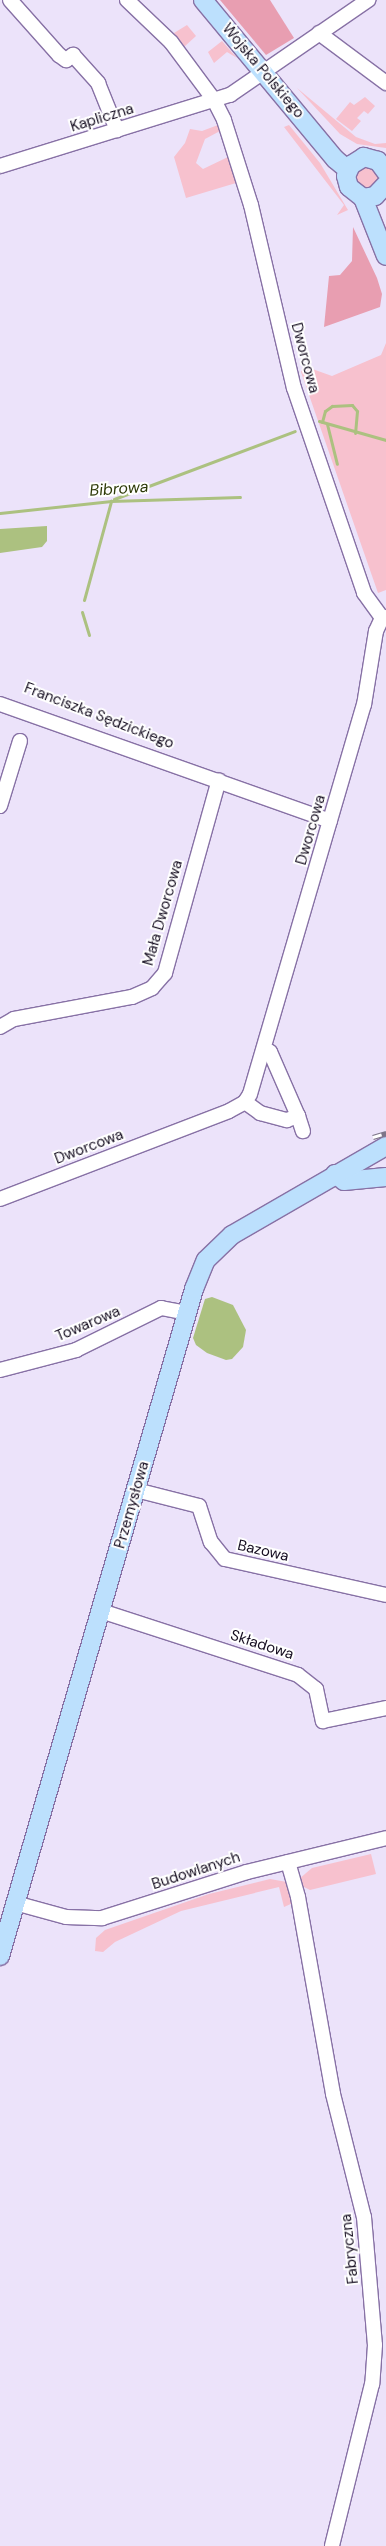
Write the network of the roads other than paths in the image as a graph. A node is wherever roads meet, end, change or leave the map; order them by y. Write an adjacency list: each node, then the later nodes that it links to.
1 (10, 0): 9 (street)
2 (127, 0): 8 (street, Dworcowa)
3 (204, 0): 6 (main road, Wojska Polskiego)
4 (368, 0): 5 (street, Kapliczna)
5 (319, 33): 6 (street, Kapliczna); 7 (street)
6 (264, 72): 8 (street, Kapliczna); 11 (main road, Wojska Polskiego)
7 (386, 83)
8 (214, 100): 9 (street, Kapliczna); 16 (street, Dworcowa)
9 (118, 130): 10 (street, Kapliczna)
10 (0, 166)
11 (351, 166): 12 (main road); 13 (main road)
12 (385, 167)
13 (375, 192): 14 (main road); 15 (main road)
14 (386, 237)
15 (386, 256)
16 (384, 618): 23 (street, Dworcowa)
17 (0, 695): 20 (street, Franciszka Sędzickiego)
18 (0, 704): 20 (street, Franciszka Sędzickiego)
19 (20, 741): 22 (street)
20 (186, 769): 21 (street, Franciszka Sędzickiego)
21 (219, 780): 23 (street, Franciszka Sędzickiego); 24 (street, Mała Dworcowa)
22 (0, 806)
23 (330, 821): 25 (street, Dworcowa)
24 (0, 1026)
25 (264, 1049): 26 (street, Dworcowa); 27 (street)
26 (245, 1102): 27 (street); 32 (street, Dworcowa)
27 (298, 1116): 28 (street)
28 (303, 1131)
29 (386, 1146): 30 (main road, Przemysłowa)
30 (335, 1174): 31 (main road); 33 (main road, Przemysłowa)
31 (386, 1177)
32 (0, 1199)
33 (187, 1313): 34 (street, Towarowa); 35 (main road, Przemysłowa)
34 (0, 1370)
35 (136, 1490): 36 (street, Bazowa); 37 (main road, Przemysłowa)
36 (386, 1595)
37 (101, 1611): 38 (street, Składowa); 41 (main road, Przemysłowa)
38 (386, 1708)
39 (386, 1838): 40 (street, Budowlanych)
40 (288, 1862): 41 (street, Budowlanych); 43 (street, Fabryczna)
41 (16, 1904): 42 (main road, Przemysłowa)
42 (0, 1956)
43 (380, 2368): 44 (street, Fabryczna)
44 (332, 2546)

